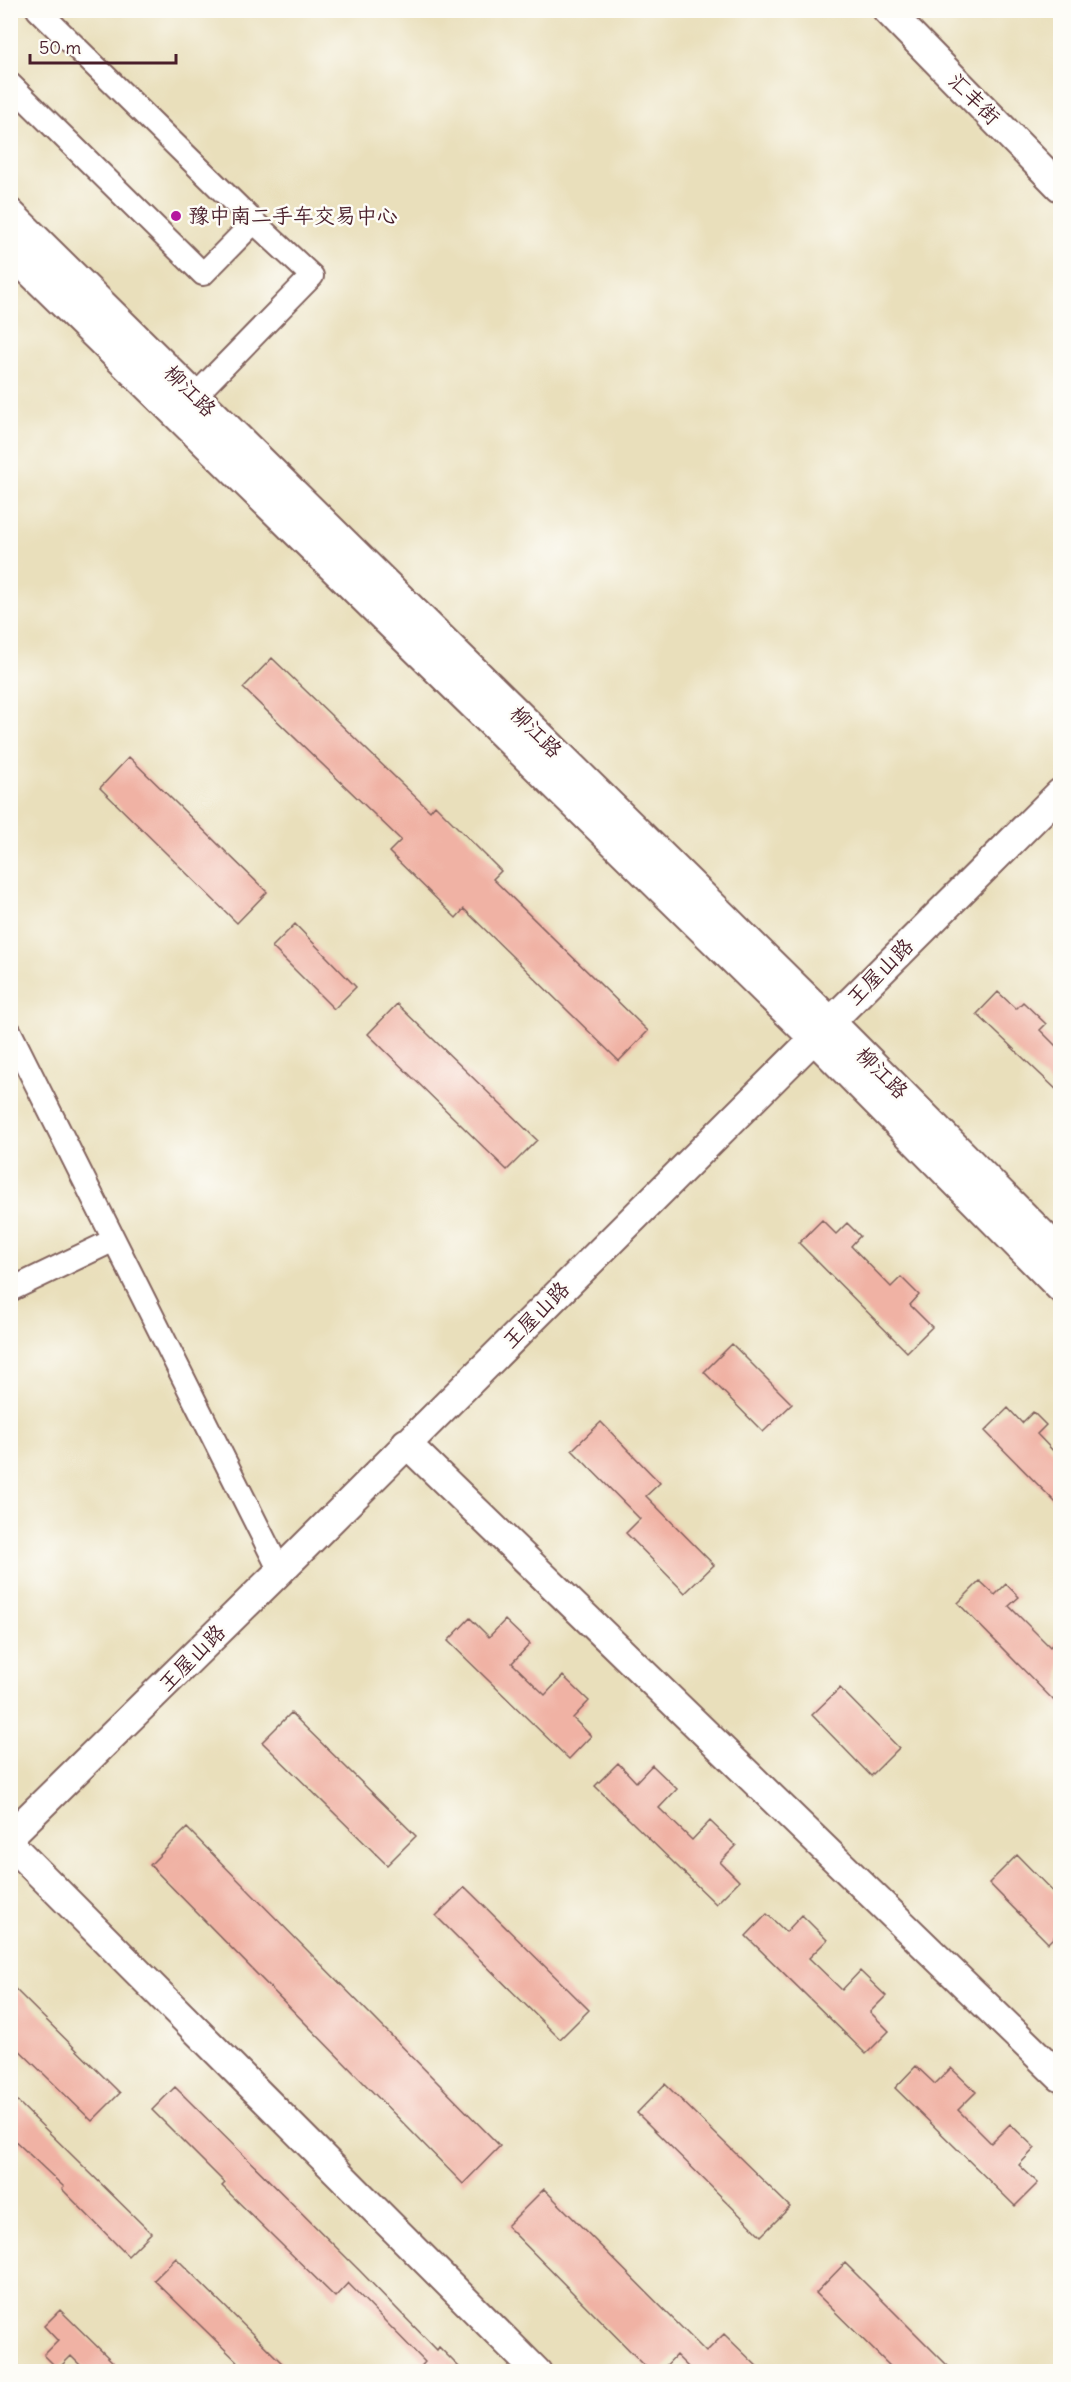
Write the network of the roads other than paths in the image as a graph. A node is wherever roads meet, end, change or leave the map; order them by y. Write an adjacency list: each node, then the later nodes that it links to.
1 (887, 10): 4 (street, 汇丰街)
2 (51, 15): 6 (street)
3 (10, 84): 6 (street)
4 (1060, 187)
5 (10, 213): 8 (street, 柳江路)
6 (254, 222): 8 (street)
7 (10, 252): 9 (street, 柳江路)
8 (195, 396): 9 (street); 11 (street, 柳江路)
9 (176, 416): 11 (street, 柳江路)
10 (1060, 793): 11 (street, 王屋山路)
11 (822, 1030): 14 (street, 柳江路); 15 (street, 柳江路); 17 (street, 王屋山路)
12 (10, 1032): 13 (street)
13 (114, 1240): 16 (street); 18 (street)
14 (1060, 1252)
15 (1060, 1288)
16 (10, 1290)
17 (406, 1443): 18 (street, 王屋山路); 21 (street)
18 (280, 1571): 19 (street, 王屋山路)
19 (10, 1836)
20 (10, 1844): 22 (street)
21 (1060, 2077)
22 (537, 2372)

